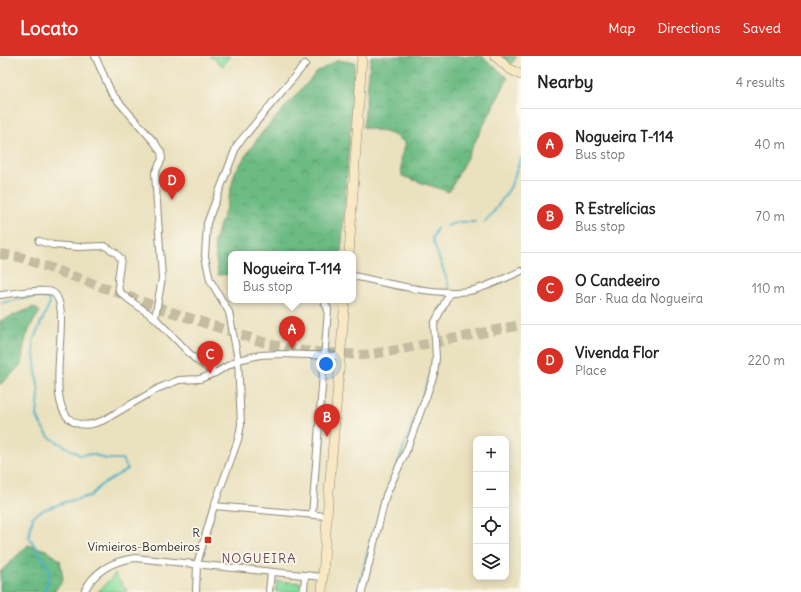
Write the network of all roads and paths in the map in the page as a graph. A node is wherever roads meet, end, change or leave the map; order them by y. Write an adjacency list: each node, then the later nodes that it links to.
1 (95, 56): 14 (street)
2 (362, 56): 7 (main road)
3 (495, 56): 5 (main road)
4 (304, 64): 17 (street)
5 (521, 75)
6 (39, 241): 14 (street)
7 (349, 251)
8 (521, 271): 10 (street)
9 (356, 277): 10 (street)
10 (450, 292): 31 (street)
11 (0, 296): 18 (street)
12 (345, 303): 16 (main road)
13 (325, 304): 15 (street)
14 (155, 318): 18 (street)
15 (324, 355): 16 (street); 17 (street); 20 (street)
16 (340, 356): 21 (main road)
17 (238, 360): 18 (street); 19 (street)
18 (215, 373)
19 (214, 506): 20 (street); 22 (street)
20 (312, 515): 21 (street)
21 (326, 516): 25 (main road)
22 (197, 564): 23 (street); 26 (street); 27 (street)
23 (271, 572): 24 (street); 28 (street)
24 (305, 575): 25 (street); 29 (street)
25 (323, 577): 30 (main road)
26 (84, 592)
27 (196, 592)
28 (269, 592)
29 (304, 592)
30 (322, 592)
31 (362, 592)

